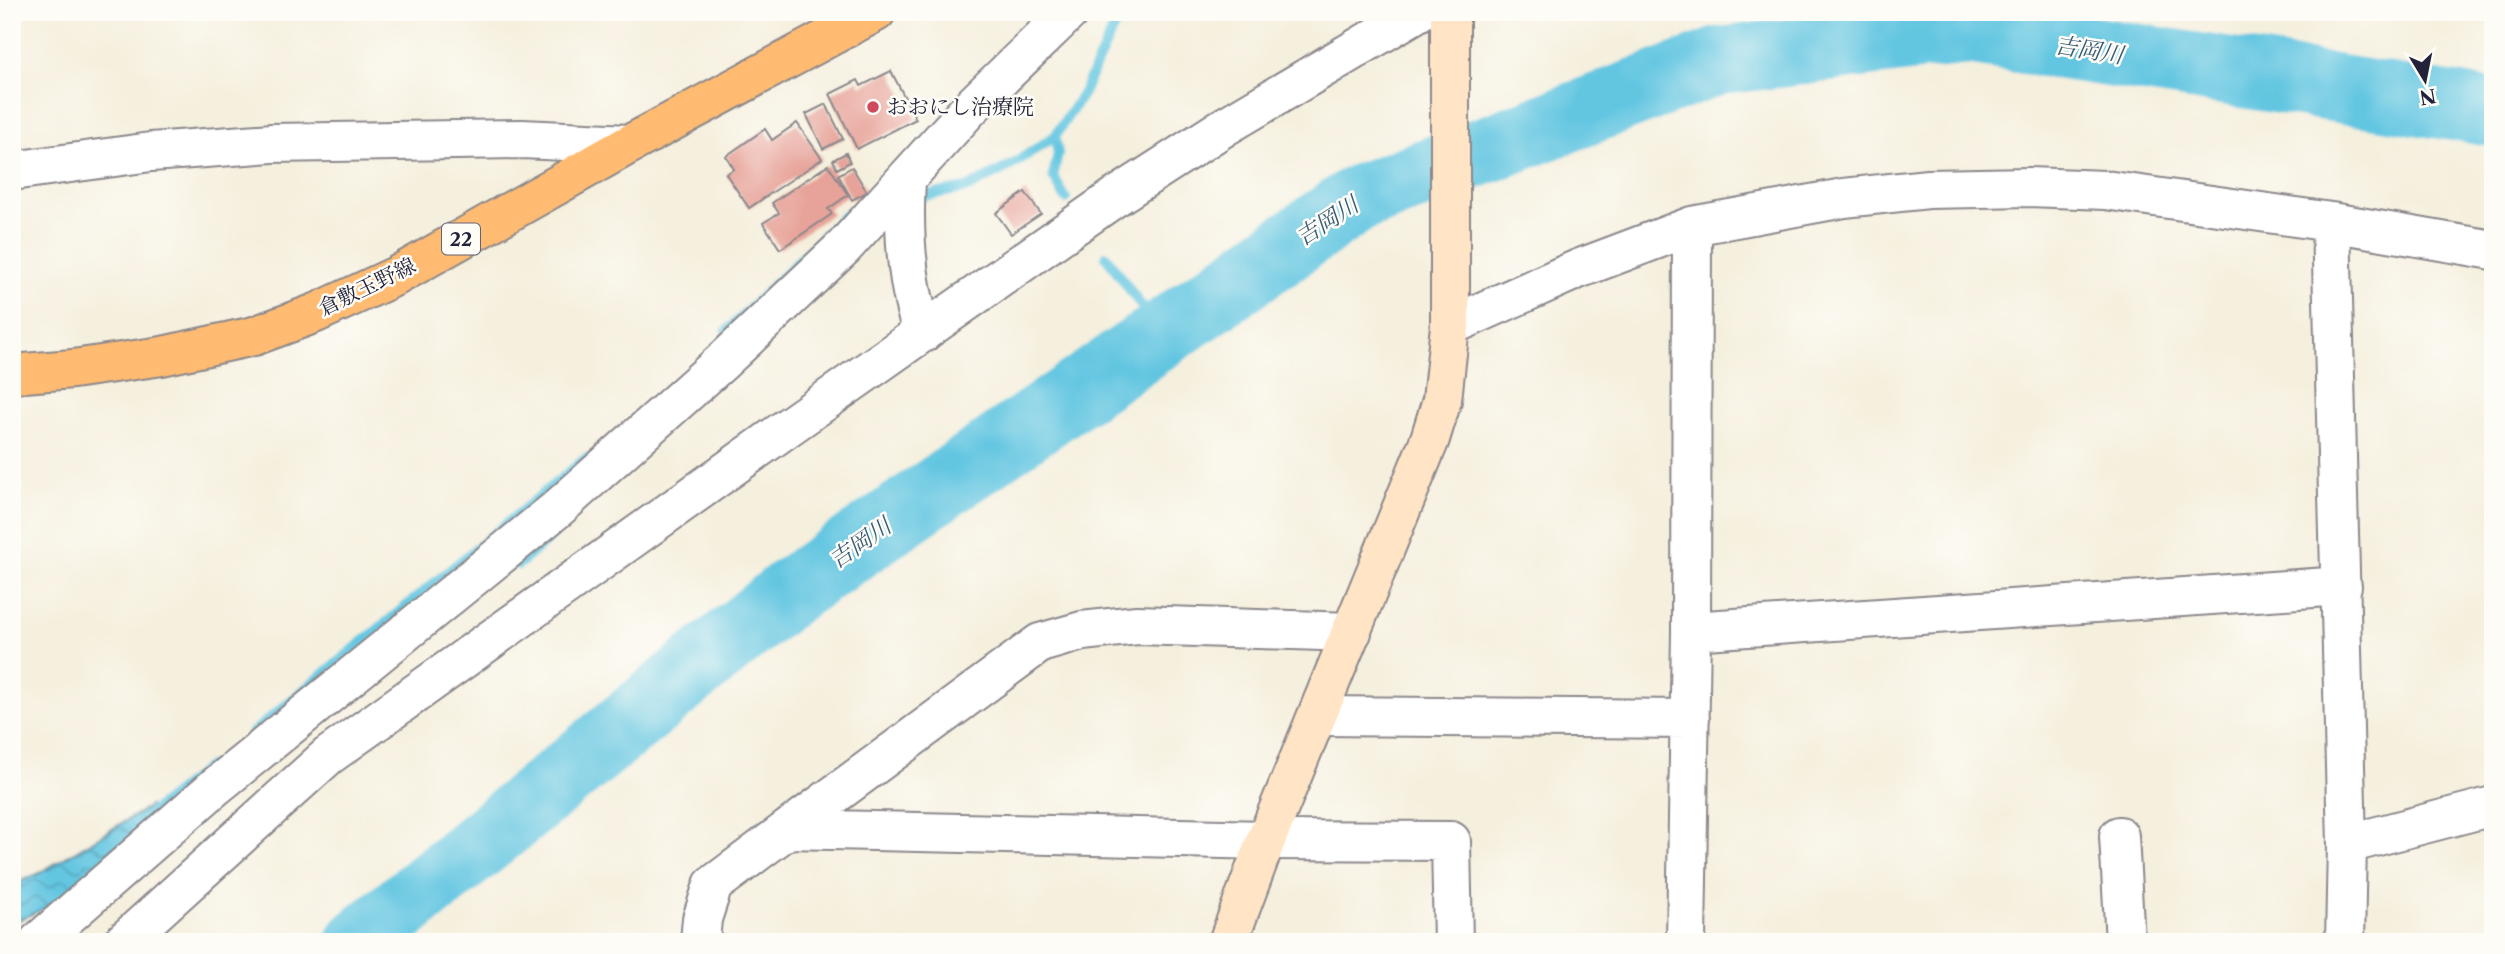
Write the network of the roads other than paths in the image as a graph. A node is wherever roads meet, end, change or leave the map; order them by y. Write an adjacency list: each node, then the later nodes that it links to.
1 (876, 12): 5 (main road, 倉敷玉野線 / 22)
2 (1069, 12): 7 (street)
3 (1418, 12): 12 (street)
4 (1450, 22): 11 (street)
5 (630, 144): 6 (street); 13 (main road, 倉敷玉野線 / 22)
6 (12, 171)
7 (897, 200): 12 (street); 24 (street)
8 (2331, 222): 9 (street); 10 (street); 14 (street)
9 (1692, 226): 11 (street); 15 (street)
10 (2493, 250)
11 (1450, 326): 16 (street)
12 (923, 333): 25 (street)
13 (12, 374)
14 (2342, 586): 15 (street); 23 (street)
15 (1691, 631): 18 (street)
16 (1353, 632): 17 (street); 20 (street)
17 (1318, 716): 18 (street); 22 (street)
18 (1690, 719): 29 (street)
19 (2493, 806): 23 (street)
20 (789, 829): 22 (street); 26 (street)
21 (2119, 836): 30 (street)
22 (1266, 840): 27 (street); 28 (street)
23 (2347, 844): 31 (street)
24 (38, 942)
25 (123, 942)
26 (700, 942)
27 (1228, 942)
28 (1453, 942)
29 (1686, 942)
30 (2125, 942)
31 (2345, 942)

